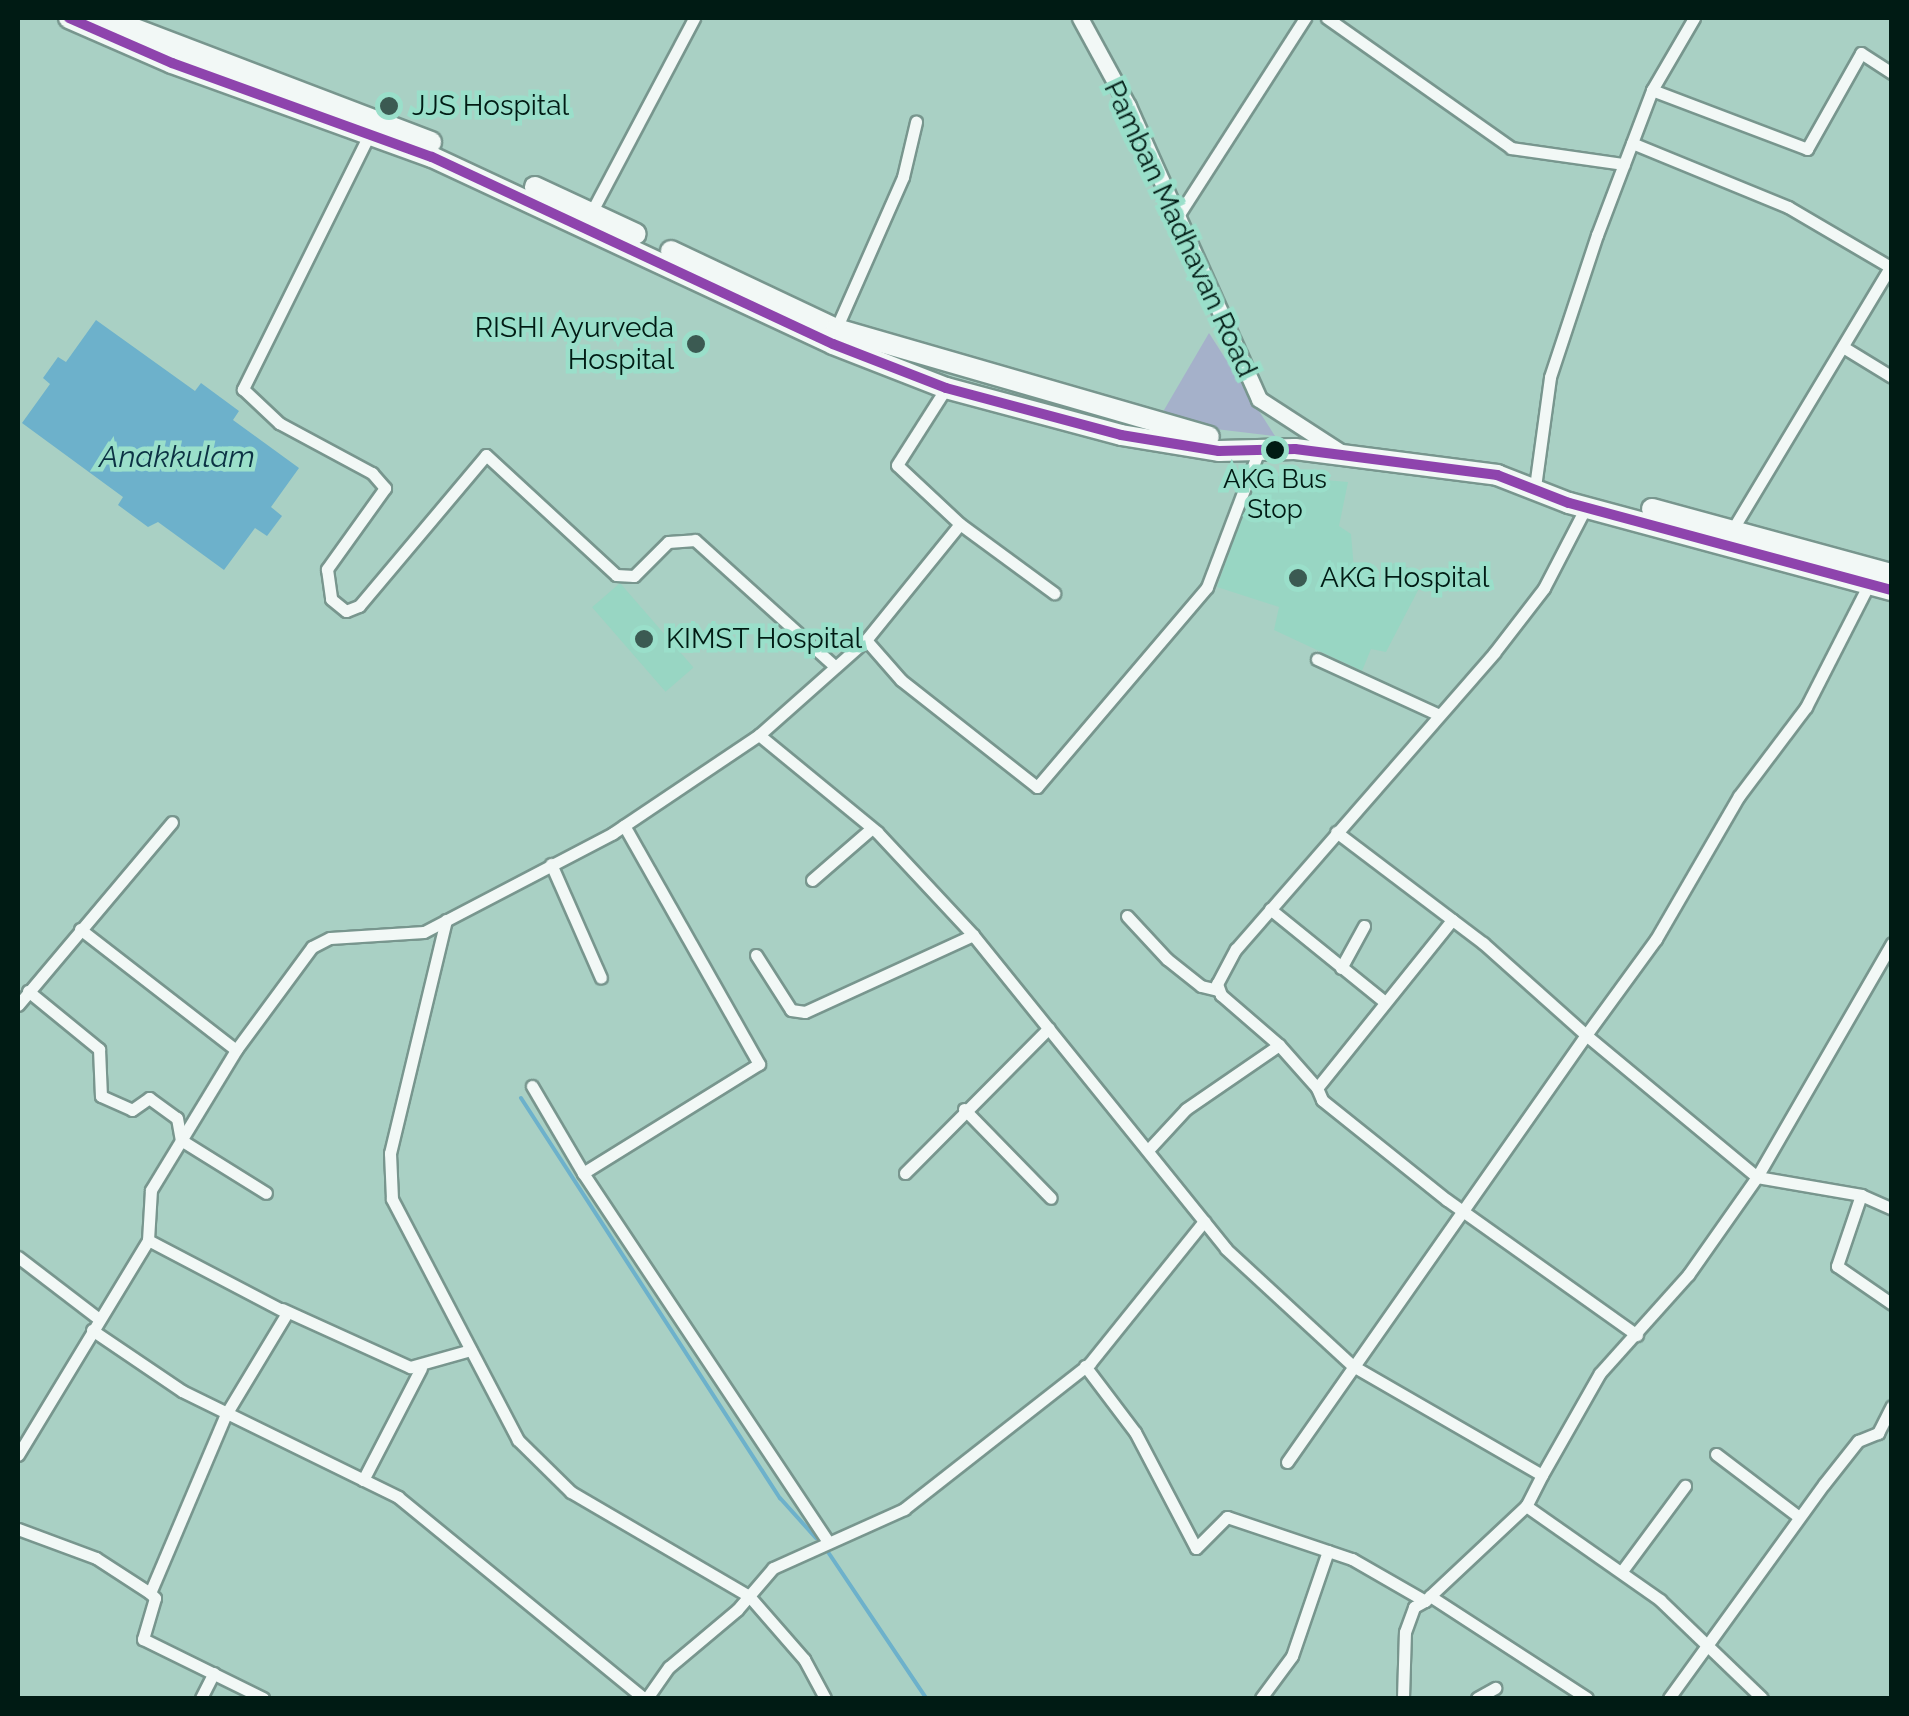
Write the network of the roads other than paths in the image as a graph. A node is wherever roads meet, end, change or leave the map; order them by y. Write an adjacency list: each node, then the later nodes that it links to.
1 (68, 18): 11 (highway)
2 (106, 18): 14 (highway)
3 (694, 18): 14 (street)
4 (1080, 18): 15 (main road, Pamban Madhavan Road)
5 (1305, 18): 15 (street)
6 (1328, 18): 13 (street)
7 (1694, 18): 9 (street)
8 (1892, 73): 9 (street)
9 (1652, 90): 12 (street)
10 (916, 122): 17 (street)
11 (369, 135): 20 (highway); 33 (street)
12 (1632, 143): 13 (street); 16 (street)
13 (1624, 164): 24 (street)
14 (592, 211): 17 (highway)
15 (1176, 219): 23 (main road, Pamban Madhavan Road)
16 (1891, 268): 18 (street)
17 (836, 329): 21 (highway)
18 (1843, 346): 19 (street); 26 (street)
19 (1892, 377)
20 (946, 388): 21 (highway); 25 (street)
21 (1020, 394): 22 (highway)
22 (1237, 446): 23 (highway); 31 (street)
23 (1348, 456): 24 (highway)
24 (1561, 496): 26 (highway); 28 (highway); 34 (street)
25 (960, 524): 30 (street); 31 (street)
26 (1734, 527): 27 (highway)
27 (1892, 574)
28 (1869, 584): 29 (highway); 58 (street)
29 (1892, 590)
30 (1054, 594)
31 (866, 640): 33 (street)
32 (1317, 659): 34 (street)
33 (832, 664): 35 (street)
34 (1437, 714): 39 (street)
35 (759, 735): 37 (street); 38 (street)
36 (172, 822): 47 (street)
37 (624, 825): 40 (street); 66 (street)
38 (872, 828): 41 (street); 48 (street)
39 (1336, 832): 42 (street); 45 (street)
40 (550, 864): 44 (street); 52 (street)
41 (812, 880)
42 (1270, 909): 51 (street); 53 (street)
43 (1128, 916): 53 (street)
44 (446, 920): 60 (street); 81 (street)
45 (1452, 920): 55 (street); 58 (street)
46 (1364, 926): 51 (street)
47 (80, 928): 54 (street); 60 (street)
48 (973, 936): 50 (street); 57 (street)
49 (1892, 943): 68 (street)
50 (756, 955)
51 (1341, 968): 55 (street)
52 (601, 978)
53 (1219, 990): 59 (street)
54 (28, 991): 56 (street); 64 (street)
55 (1385, 1002): 62 (street)
56 (18, 1005)
57 (1048, 1028): 63 (street); 65 (street)
58 (1586, 1035): 68 (street); 73 (street)
59 (1279, 1045): 62 (street); 65 (street)
60 (236, 1050): 64 (street)
61 (532, 1086): 66 (street)
62 (1317, 1088): 73 (street)
63 (964, 1109): 67 (street); 71 (street)
64 (181, 1140): 69 (street); 75 (street)
65 (1149, 1149): 74 (street)
66 (583, 1173): 96 (street)
67 (905, 1173)
68 (1758, 1176): 70 (street); 80 (street)
69 (266, 1193)
70 (1861, 1195): 72 (street); 77 (street)
71 (1051, 1198)
72 (1892, 1209)
73 (1462, 1211): 80 (street); 83 (street)
74 (1204, 1221): 82 (street); 83 (street)
75 (148, 1240): 78 (street); 79 (street)
76 (18, 1257): 79 (street)
77 (1892, 1304)
78 (280, 1309): 84 (street); 86 (street)
79 (95, 1325): 86 (street); 88 (street)
80 (1637, 1335): 90 (street)
81 (471, 1350): 84 (street); 100 (street)
82 (1085, 1366): 96 (street); 97 (street)
83 (1353, 1366): 89 (street); 90 (street)
84 (420, 1368): 91 (street)
85 (1892, 1406): 94 (street)
86 (226, 1414): 91 (street); 99 (street)
87 (1716, 1454): 94 (street)
88 (18, 1455)
89 (1287, 1462)
90 (1542, 1475): 93 (street)
91 (364, 1480): 107 (street)
92 (1685, 1486): 98 (street)
93 (1526, 1506): 98 (street); 101 (street)
94 (1800, 1517): 102 (street)
95 (18, 1530): 99 (street)
96 (826, 1539): 100 (street)
97 (1328, 1551): 101 (street); 109 (street)
98 (1622, 1571): 102 (street)
99 (150, 1592): 103 (street)
100 (749, 1596): 107 (street); 108 (street)
101 (1428, 1598): 110 (street); 112 (street)
102 (1709, 1642): 113 (street); 114 (street)
103 (214, 1673): 105 (street); 106 (street)
104 (1496, 1688): 111 (street)
105 (201, 1698)
106 (263, 1698)
107 (646, 1698)
108 (825, 1698)
109 (1261, 1698)
110 (1402, 1698)
111 (1478, 1698)
112 (1587, 1698)
113 (1669, 1698)
114 (1762, 1698)

